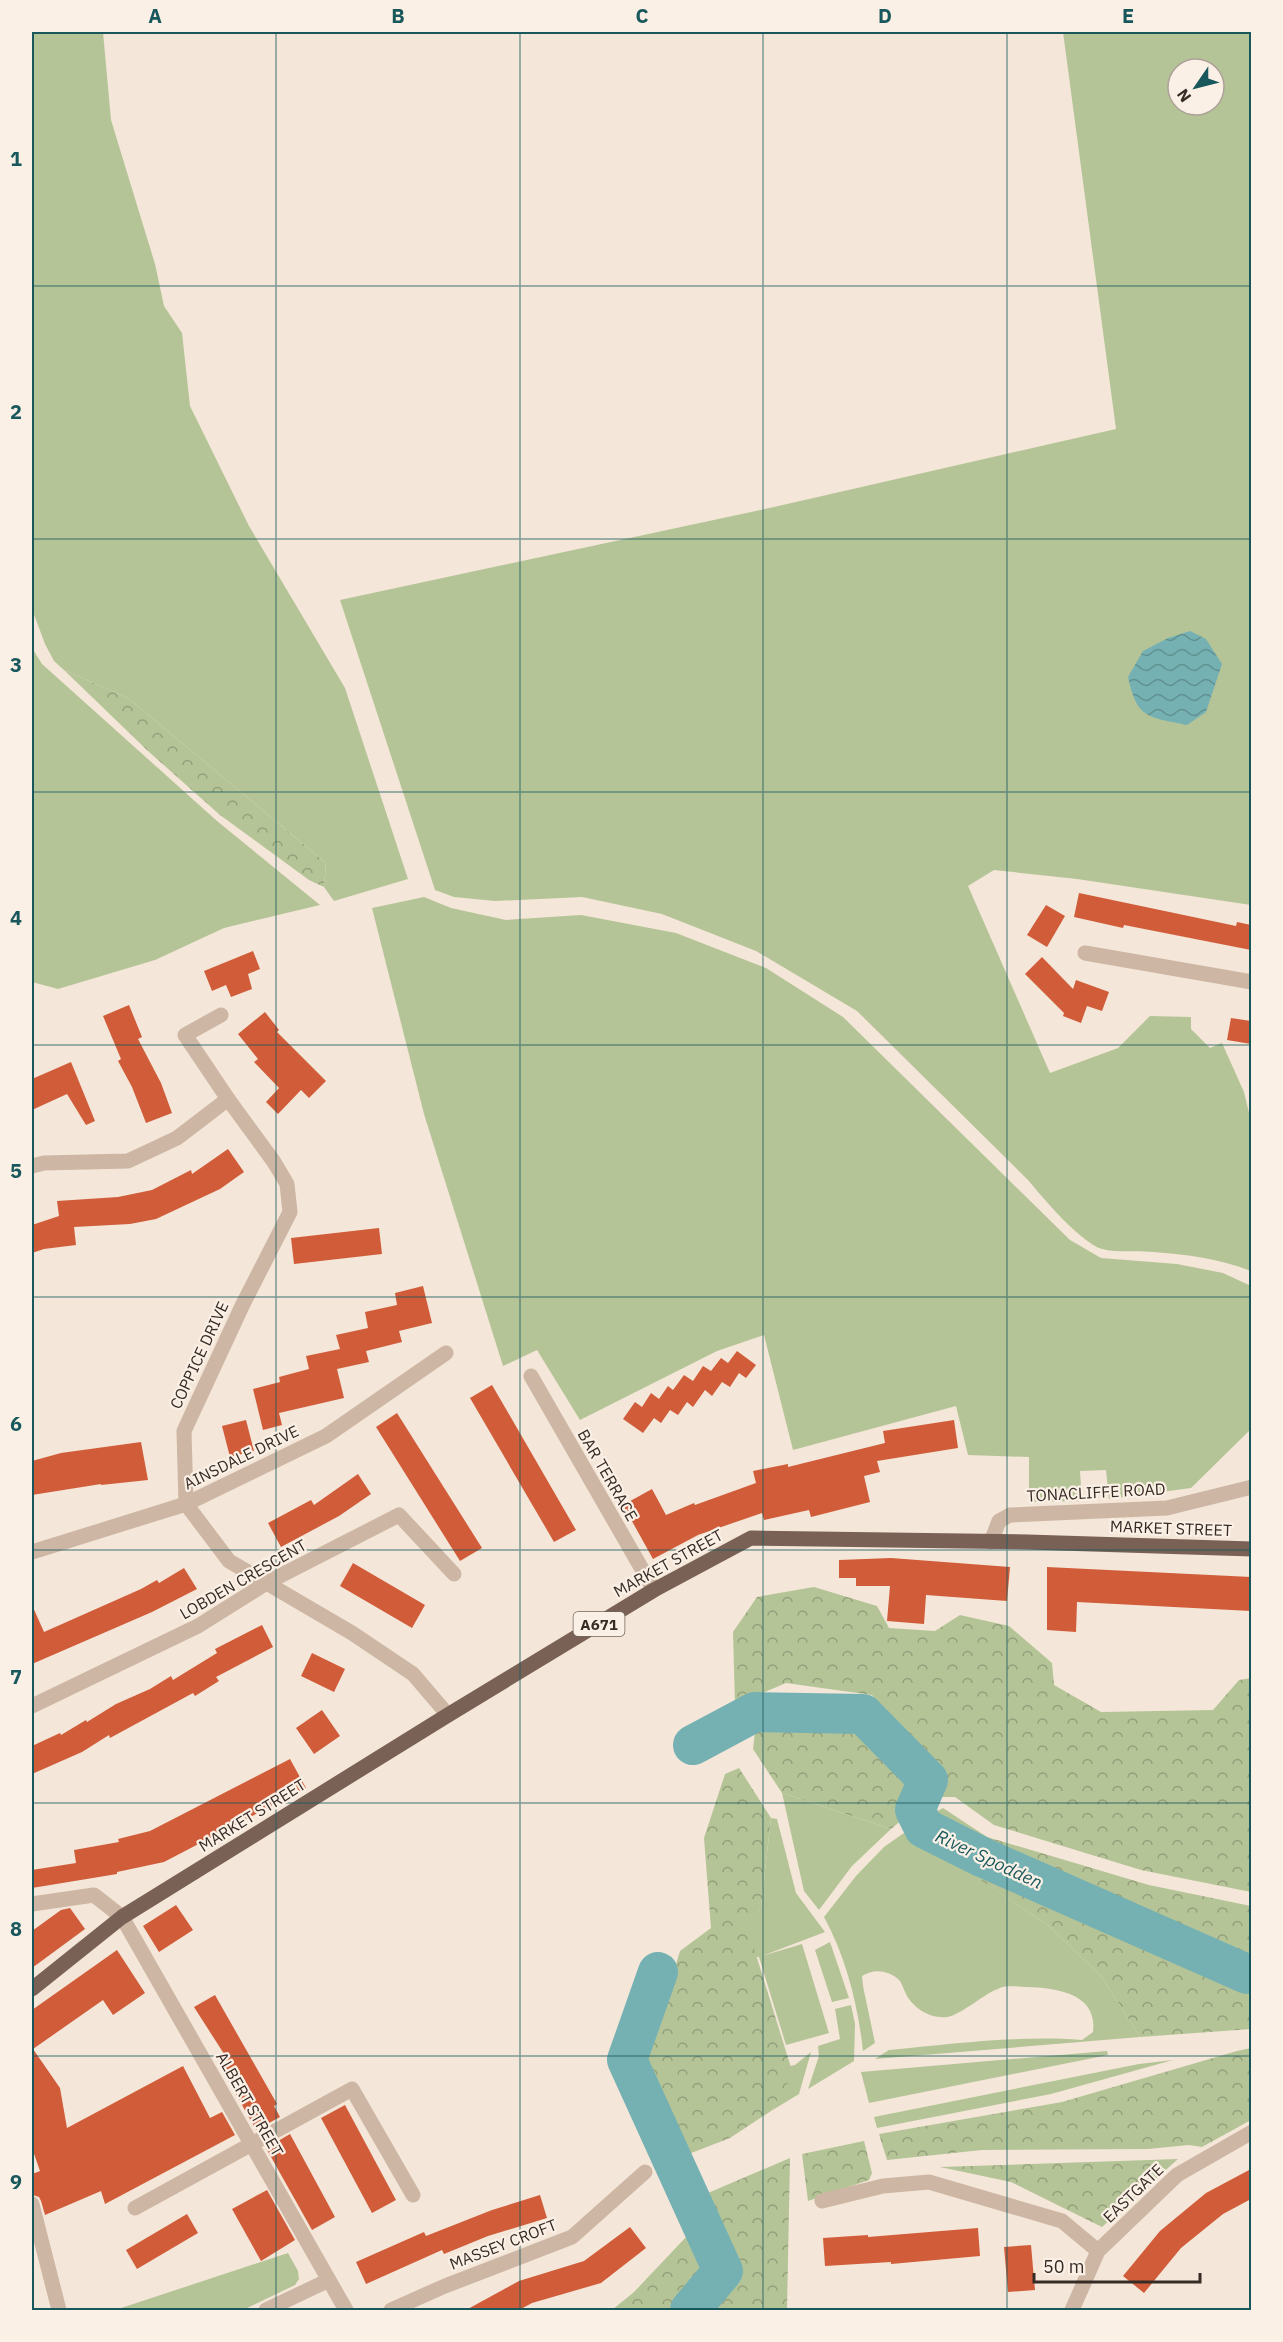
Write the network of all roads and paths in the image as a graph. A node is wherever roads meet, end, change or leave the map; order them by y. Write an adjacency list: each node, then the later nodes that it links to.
1 (1085, 953): 2 (street)
2 (1251, 982)
3 (221, 1015): 4 (street, COPPICE DRIVE)
4 (228, 1099): 5 (street); 9 (street, COPPICE DRIVE)
5 (32, 1166)
6 (446, 1353): 9 (street, AINSDALE DRIVE)
7 (531, 1377): 15 (street, BAR TERRACE)
8 (1251, 1487): 10 (street, TONACLIFFE ROAD)
9 (186, 1504): 12 (street, AINSDALE DRIVE); 14 (street)
10 (992, 1542): 11 (main road, MARKET STREET / A671); 15 (main road, MARKET STREET / A671)
11 (1251, 1548)
12 (32, 1552)
13 (454, 1574): 14 (street, LOBDEN CRESCENT)
14 (268, 1582): 16 (street, LOBDEN CRESCENT); 17 (street)
15 (654, 1590): 17 (main road, MARKET STREET / A671)
16 (32, 1706)
17 (448, 1715): 19 (main road, MARKET STREET / A671)
18 (32, 1904): 19 (street)
19 (122, 1917): 20 (main road, MARKET STREET / A671); 22 (street, ALBERT STREET)
20 (32, 1989)
21 (1251, 2132): 28 (street, EASTGATE)
22 (253, 2145): 24 (street); 27 (street); 29 (street, ALBERT STREET)
23 (645, 2172): 33 (street, MASSEY CROFT)
24 (413, 2195)
25 (822, 2201): 28 (street)
26 (32, 2204): 30 (street)
27 (135, 2208)
28 (1098, 2252): 34 (street, EASTGATE)
29 (327, 2281): 31 (street); 32 (street, ALBERT STREET)
30 (59, 2310)
31 (266, 2310)
32 (346, 2310)
33 (391, 2310)
34 (1072, 2310)

